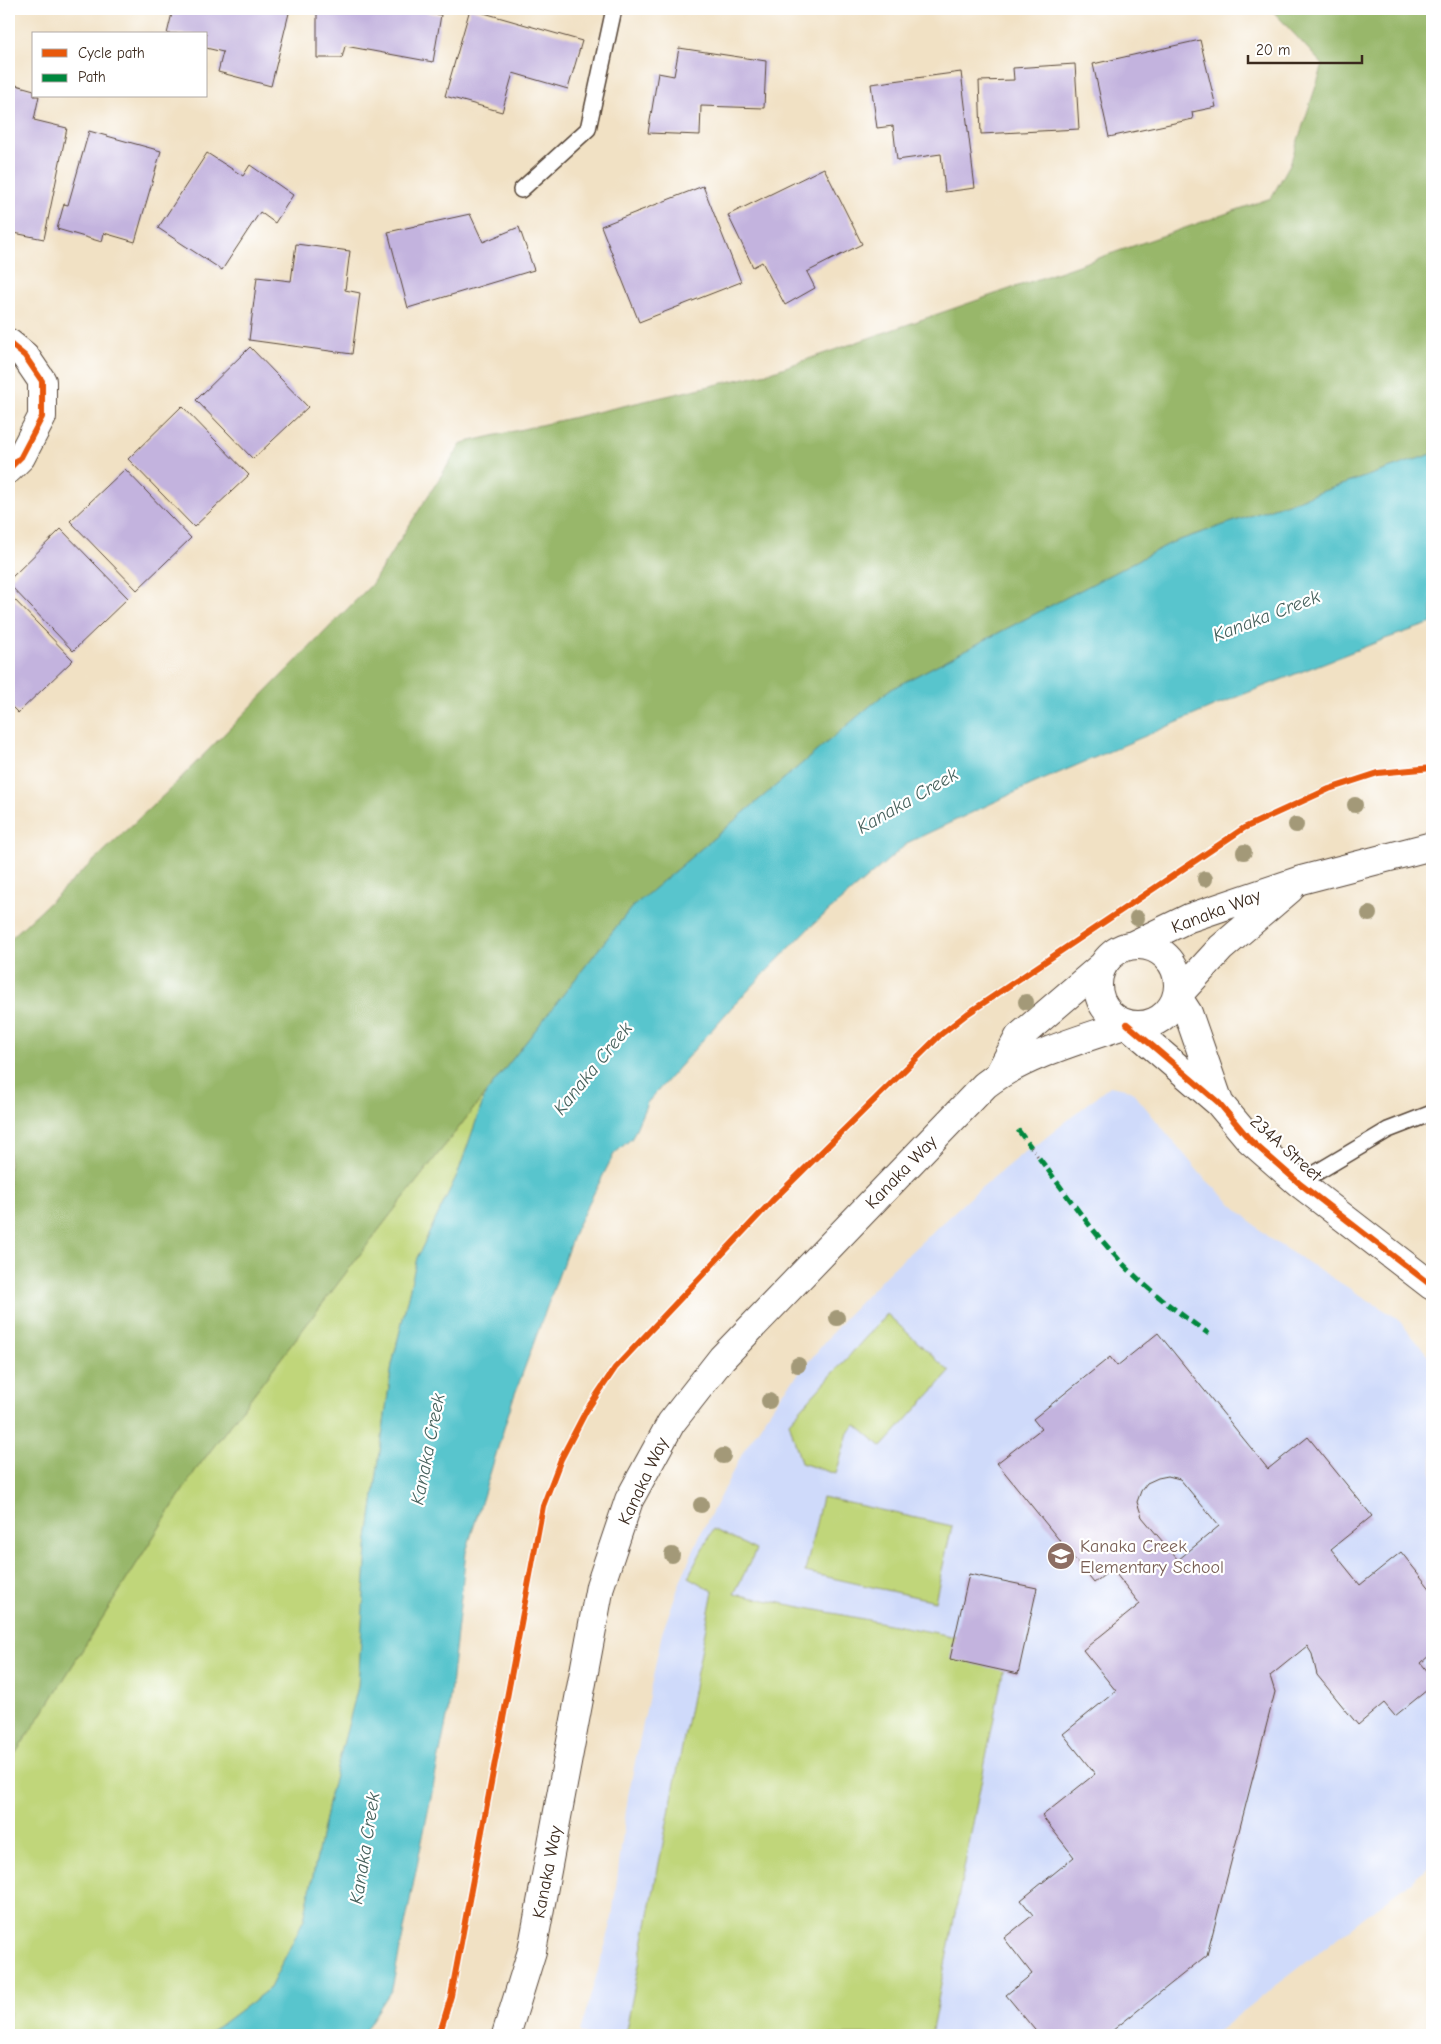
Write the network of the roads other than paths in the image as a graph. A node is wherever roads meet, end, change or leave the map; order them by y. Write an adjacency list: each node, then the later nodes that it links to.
1 (614, 9): 2 (lane)
2 (521, 190)
3 (9, 343): 4 (main road)
4 (9, 469)
5 (1432, 846): 6 (main road, Kanaka Way)
6 (1301, 880): 7 (main road, Kanaka Way); 9 (main road, Kanaka Way)
7 (1133, 945): 8 (main road); 9 (main road)
8 (1102, 966): 10 (main road); 11 (main road, Kanaka Way)
9 (1177, 996): 10 (main road); 12 (main road, 234A Street)
10 (1127, 1024): 11 (main road, Kanaka Way); 12 (main road, 234A Street)
11 (999, 1074): 16 (main road, Kanaka Way)
12 (1219, 1104): 14 (main road, 234A Street)
13 (1432, 1113): 14 (lane)
14 (1299, 1183): 15 (main road, 234A Street)
15 (1432, 1286)
16 (506, 2035)

